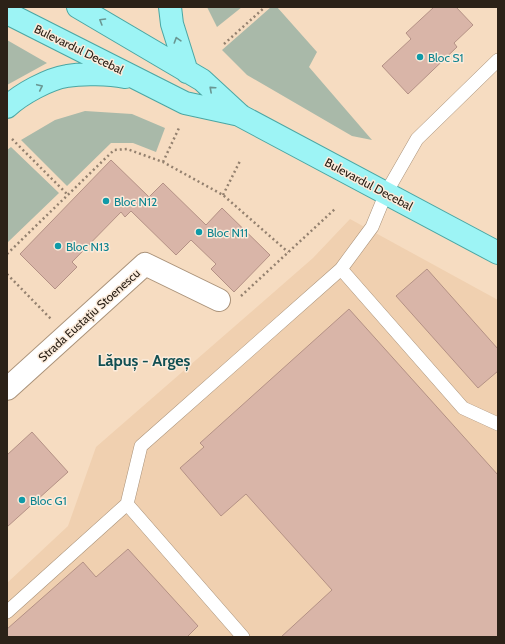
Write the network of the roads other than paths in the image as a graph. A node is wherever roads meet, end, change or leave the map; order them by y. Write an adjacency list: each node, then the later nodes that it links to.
1 (78, 7): 5 (main road, Bulevardul Decebal, one-way to 1)
2 (170, 7): 5 (main road, one-way to 2)
3 (7, 13): 6 (main road, Bulevardul Decebal)
4 (498, 60): 9 (lane)
5 (187, 72): 8 (main road, Bulevardul Decebal, one-way to 5)
6 (140, 80): 7 (main road, one-way to 6); 8 (main road, Bulevardul Decebal)
7 (7, 107)
8 (241, 116): 9 (main road, Bulevardul Decebal)
9 (386, 193): 10 (main road, Bulevardul Decebal); 11 (lane)
10 (498, 253)
11 (341, 269): 14 (lane); 15 (lane)
12 (219, 300): 13 (street, Strada Eustațiu Stoenescu)
13 (7, 389)
14 (498, 424)
15 (127, 504): 16 (lane); 17 (lane)
16 (7, 612)
17 (243, 637)

